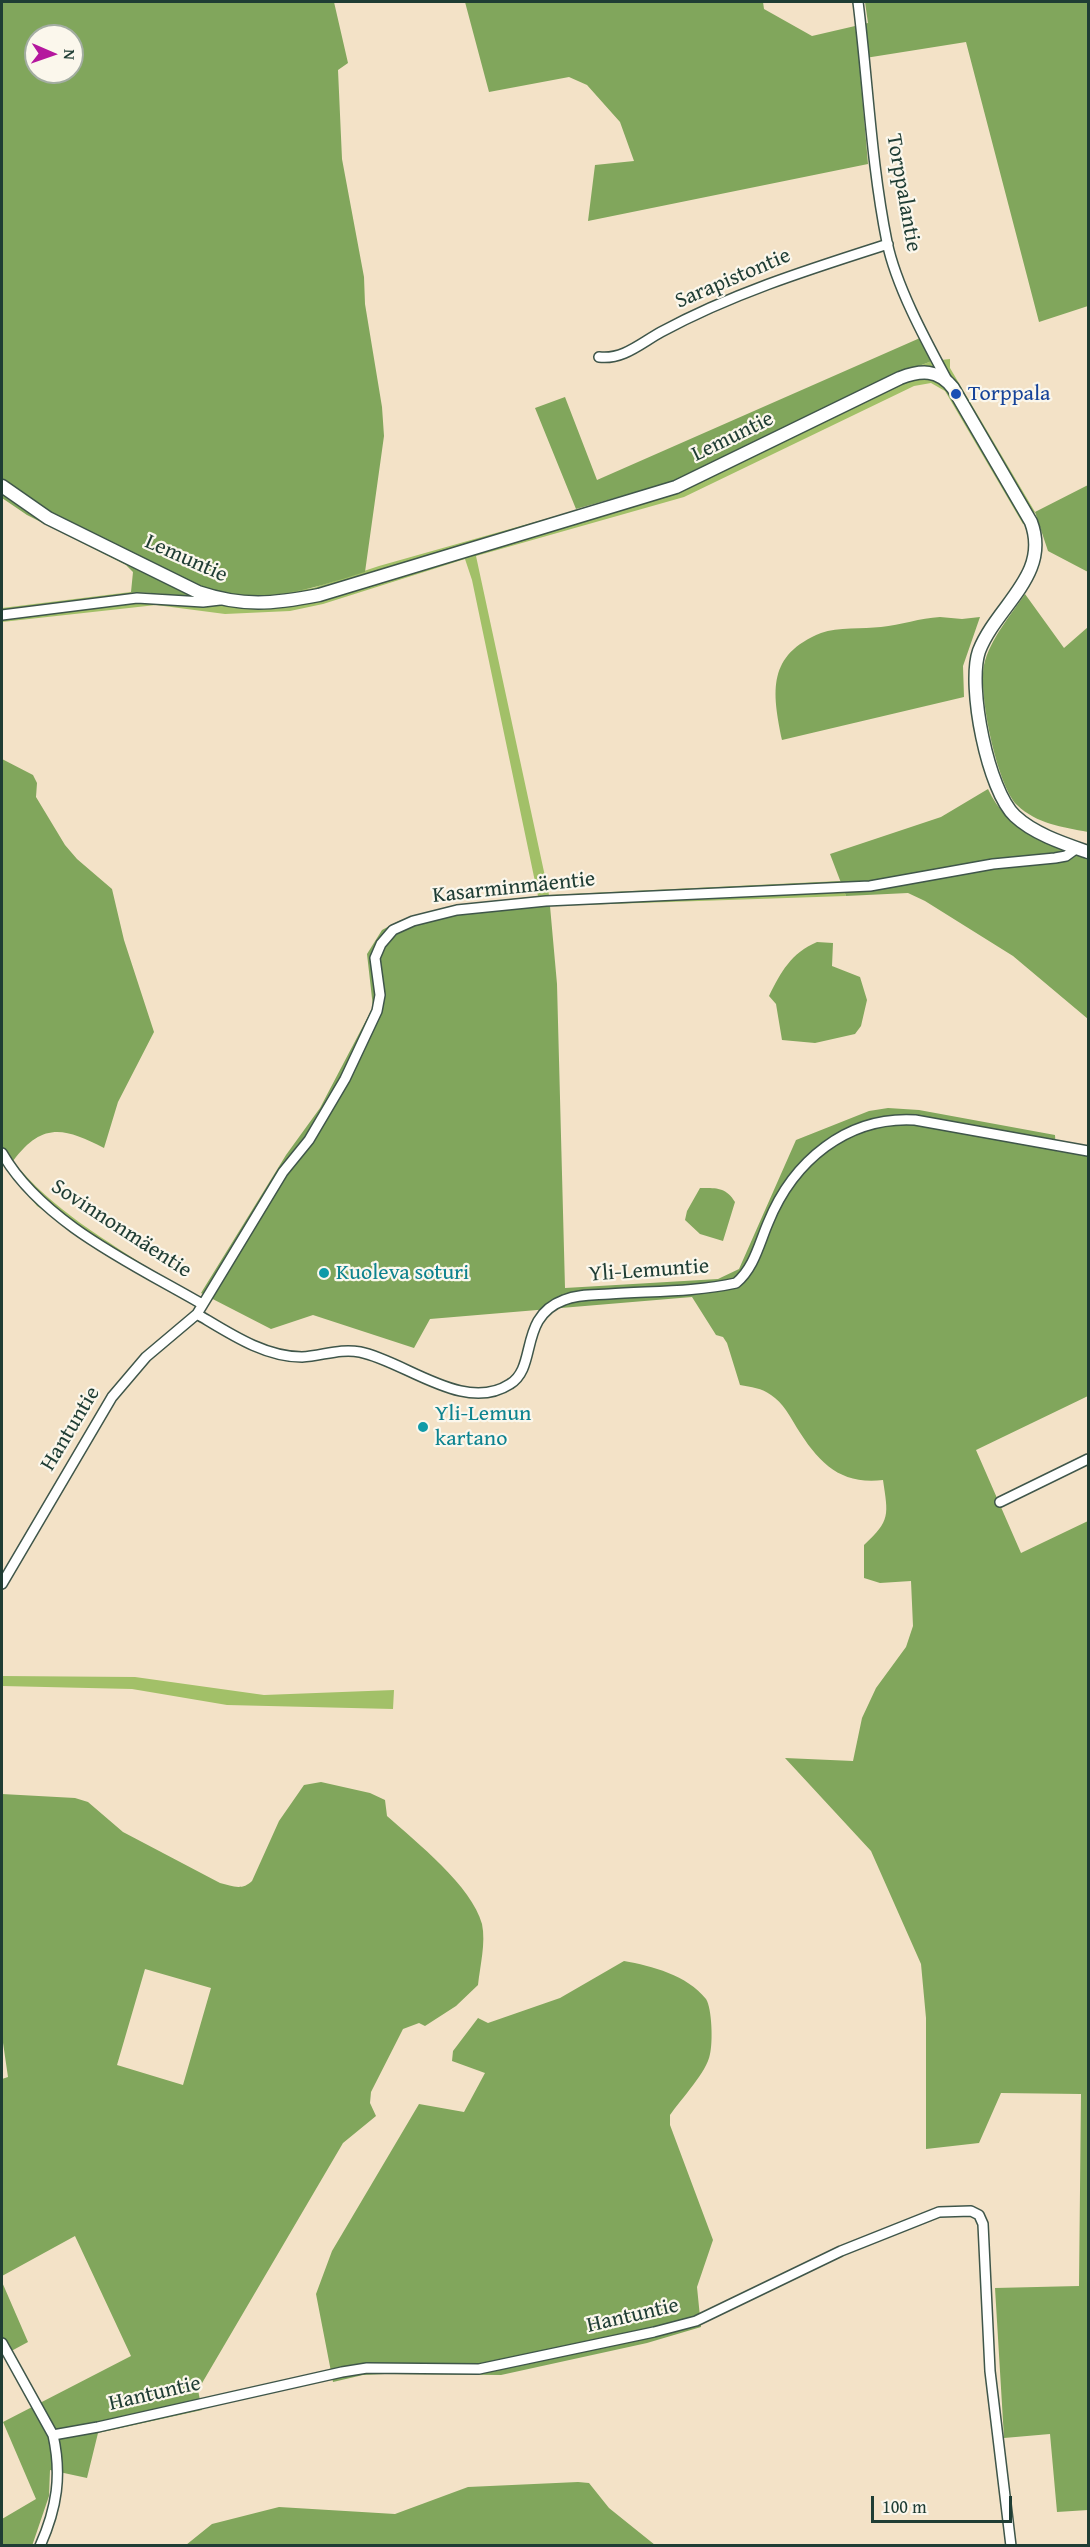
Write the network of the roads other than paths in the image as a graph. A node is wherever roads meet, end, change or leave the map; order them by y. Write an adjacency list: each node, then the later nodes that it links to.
1 (858, 2): 2 (street, Torppalantie)
2 (888, 244): 3 (street, Sarapistontie); 4 (street, Torppalantie)
3 (599, 357)
4 (947, 380): 6 (street, Lemuntie); 8 (street)
5 (2, 486): 6 (street, Lemuntie)
6 (221, 600): 7 (street)
7 (2, 615)
8 (1083, 850): 11 (street, Kasarminmäentie)
9 (1089, 1151): 12 (street, Yli-Lemuntie)
10 (2, 1154): 11 (street, Sovinnonmäentie)
11 (202, 1305): 12 (street, Kasarminmäentie)
12 (197, 1314): 15 (street, Hantuntie)
13 (1089, 1459): 14 (street)
14 (1000, 1502)
15 (2, 1584)
16 (2, 2343): 17 (street)
17 (53, 2435): 18 (street); 19 (street, Hantuntie)
18 (40, 2546)
19 (1011, 2546)

